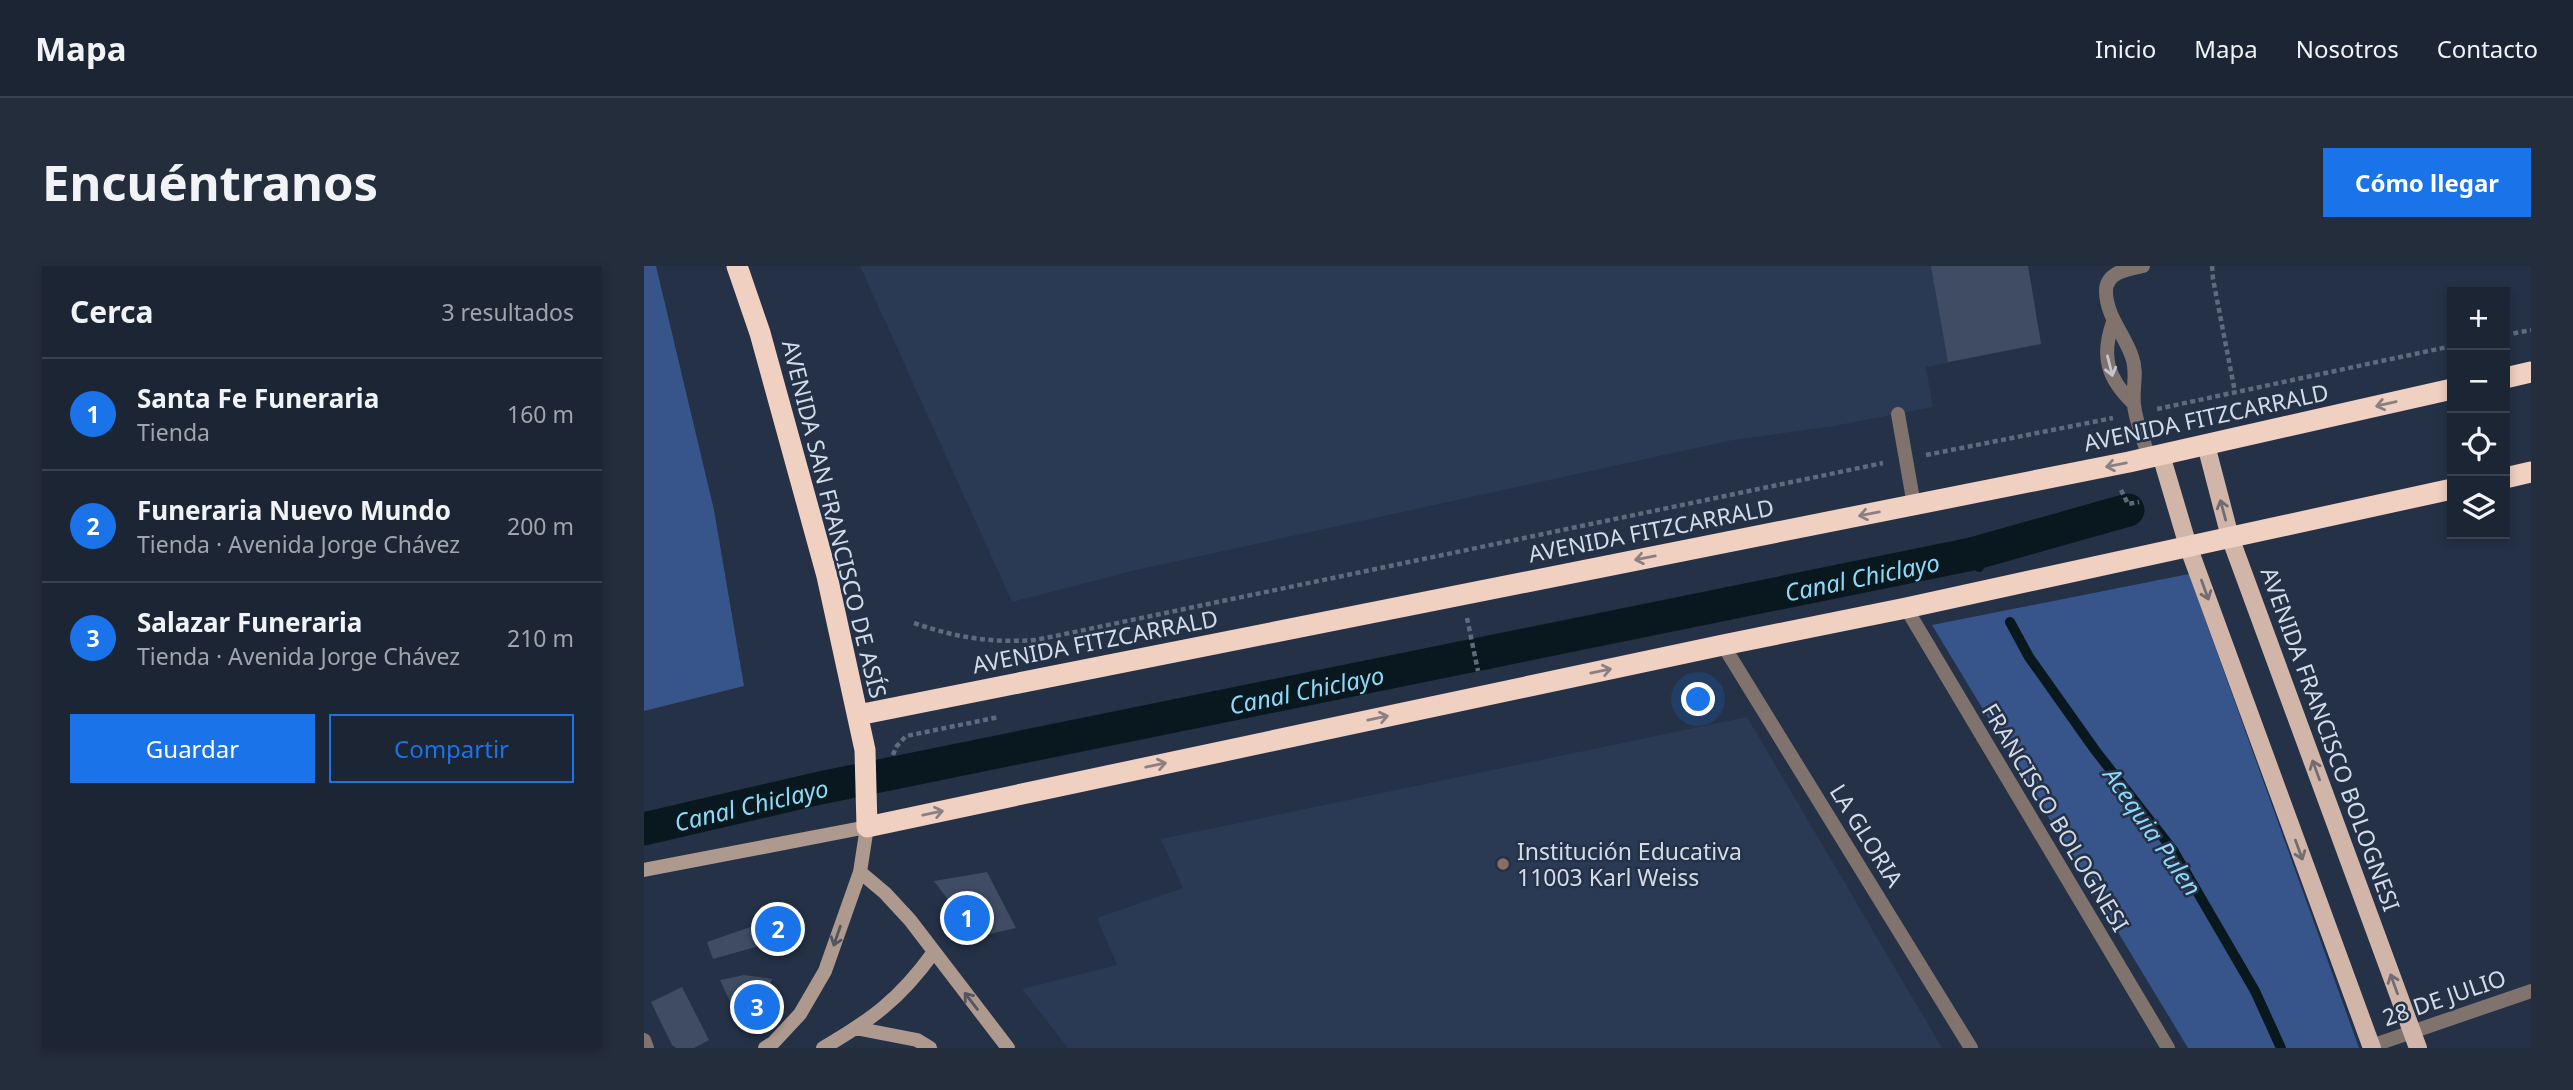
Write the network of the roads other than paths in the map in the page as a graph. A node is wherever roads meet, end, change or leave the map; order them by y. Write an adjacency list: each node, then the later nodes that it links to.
1 (737, 266): 19 (highway, AVENIDA SAN FRANCISCO DE ASÍS)
2 (2143, 266): 3 (street)
3 (2113, 322): 7 (street); 7 (street, one-way to 7)
4 (2531, 372): 5 (highway)
5 (2510, 376)
6 (2447, 390): 9 (highway, AVENIDA FITZCARRALD, one-way to 9)
7 (2133, 403): 10 (street)
8 (1898, 414): 14 (street)
9 (2206, 445): 10 (highway, AVENIDA FITZCARRALD); 15 (main road, AVENIDA FRANCISCO BOLOGNESI, one-way to 9)
10 (2155, 456): 14 (highway, AVENIDA FITZCARRALD, one-way to 14); 16 (main road)
11 (2531, 472): 12 (highway)
12 (2510, 477)
13 (2447, 490): 15 (highway)
14 (1914, 505): 19 (highway, AVENIDA FITZCARRALD, one-way to 19)
15 (2230, 537): 16 (highway); 27 (main road, AVENIDA FRANCISCO BOLOGNESI, one-way to 15)
16 (2188, 546): 17 (highway); 28 (main road, one-way to 28)
17 (1906, 608): 18 (highway); 35 (street, FRANCISCO BOLOGNESI)
18 (1723, 645): 20 (highway, one-way to 18); 34 (street, LA GLORIA)
19 (858, 715): 20 (highway, AVENIDA SAN FRANCISCO DE ASÍS)
20 (867, 827): 21 (main road); 22 (main road, AVENIDA SAN FRANCISCO DE ASÍS)
21 (644, 870)
22 (860, 872): 23 (main road); 30 (main road, AVENIDA SAN FRANCISCO DE ASÍS, one-way to 30)
23 (933, 953): 25 (main road); 33 (main road, one-way to 23)
24 (2531, 991): 27 (street, 28 DE JULIO)
25 (855, 1028): 31 (main road); 32 (main road)
26 (644, 1040): 29 (street)
27 (2415, 1040): 28 (street, 28 DE JULIO)
28 (2371, 1047)
29 (647, 1048)
30 (765, 1048)
31 (823, 1048)
32 (930, 1048)
33 (1008, 1048)
34 (1972, 1048)
35 (2168, 1048)

